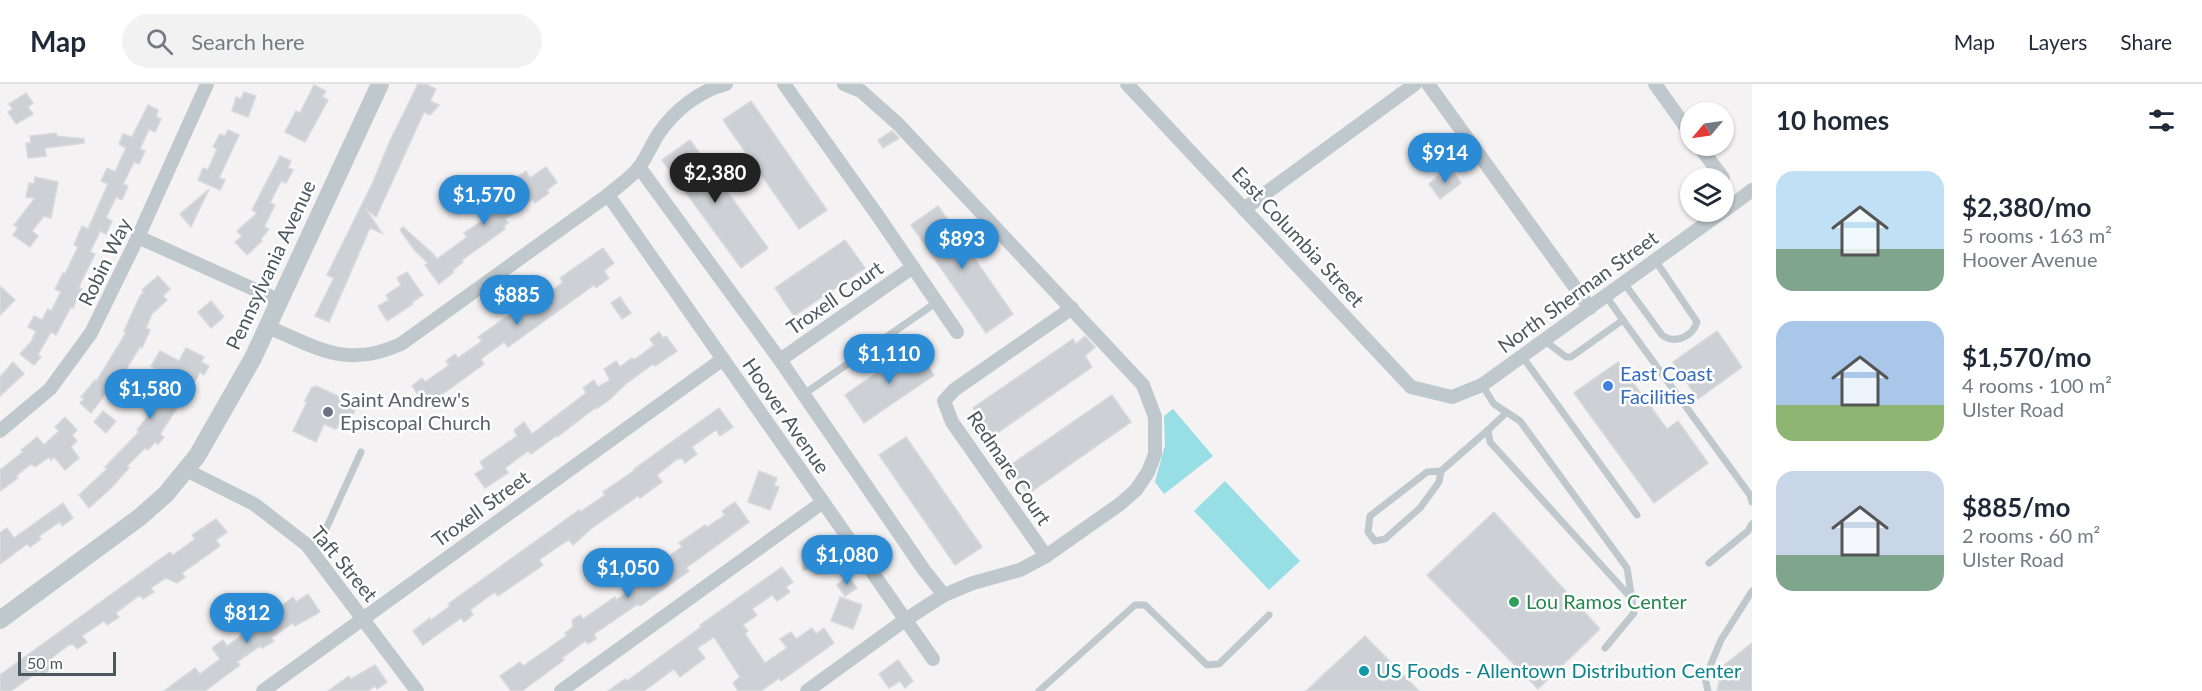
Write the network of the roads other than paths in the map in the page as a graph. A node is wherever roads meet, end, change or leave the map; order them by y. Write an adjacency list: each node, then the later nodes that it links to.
1 (207, 84): 20 (street, Robin Way)
2 (380, 84): 25 (street, Pennsylvania Avenue)
3 (726, 84): 12 (street)
4 (784, 84): 22 (street)
5 (844, 84): 27 (street)
6 (1147, 84): 10 (street)
7 (1415, 84): 18 (street)
8 (1428, 84): 28 (street)
9 (1655, 84): 11 (street)
10 (1131, 88): 18 (street, East Columbia Street)
11 (1680, 119)
12 (639, 167): 15 (street); 35 (street, Hoover Avenue)
13 (1752, 190): 16 (street, North Sherman Street)
14 (1734, 193): 16 (street)
15 (608, 195): 30 (street); 34 (street, Hoover Avenue)
16 (1739, 200): 17 (street, North Sherman Street)
17 (1734, 203)
18 (1244, 209): 38 (street, East Columbia Street)
19 (1708, 222): 21 (street, North Sherman Street)
20 (138, 237): 25 (street); 41 (street, Robin Way)
21 (1655, 260): 23 (street, North Sherman Street); 23 (lane)
22 (913, 267): 26 (street); 35 (street, Troxell Court)
23 (1624, 283): 24 (street, North Sherman Street)
24 (1606, 296): 28 (street, North Sherman Street); 29 (lane)
25 (280, 301): 30 (street, Pennsylvania Avenue)
26 (937, 302): 31 (street); 37 (lane)
27 (1072, 308): 50 (street); 50 (street, Redmare Court)
28 (1590, 308): 32 (street, North Sherman Street)
29 (1623, 320): 32 (lane); 46 (lane)
30 (268, 327): 43 (street, Pennsylvania Avenue)
31 (957, 332)
32 (1544, 340): 33 (street, North Sherman Street)
33 (1522, 356): 36 (street, North Sherman Street); 47 (lane)
34 (723, 359): 45 (street, Hoover Avenue); 56 (street, Troxell Street)
35 (780, 360): 37 (street, Hoover Avenue)
36 (1482, 385): 38 (street, North Sherman Street); 39 (lane)
37 (804, 394): 53 (street, Hoover Avenue)
38 (1452, 397)
39 (1506, 413): 40 (lane); 54 (lane)
40 (1488, 430): 44 (lane); 54 (lane)
41 (0, 431)
42 (361, 452): 49 (lane)
43 (186, 470): 49 (street, Taft Street); 57 (street, Pennsylvania Avenue)
44 (1441, 471): 44 (lane)
45 (823, 502): 58 (street, Hoover Avenue); 63 (street)
46 (1752, 502)
47 (1637, 515)
48 (1752, 524): 51 (lane)
49 (311, 549): 56 (street, Taft Street)
50 (1046, 556): 53 (street)
51 (1708, 562)
52 (1752, 591): 66 (lane)
53 (944, 595): 58 (street)
54 (1632, 599): 59 (lane)
55 (1269, 615): 65 (lane)
56 (364, 618): 61 (street, Troxell Street); 62 (street, Taft Street)
57 (0, 620)
58 (905, 620): 60 (street, Hoover Avenue); 64 (street)
59 (1605, 648)
60 (933, 659)
61 (263, 691)
62 (417, 691)
63 (561, 691)
64 (807, 691)
65 (1039, 691)
66 (1708, 691)

